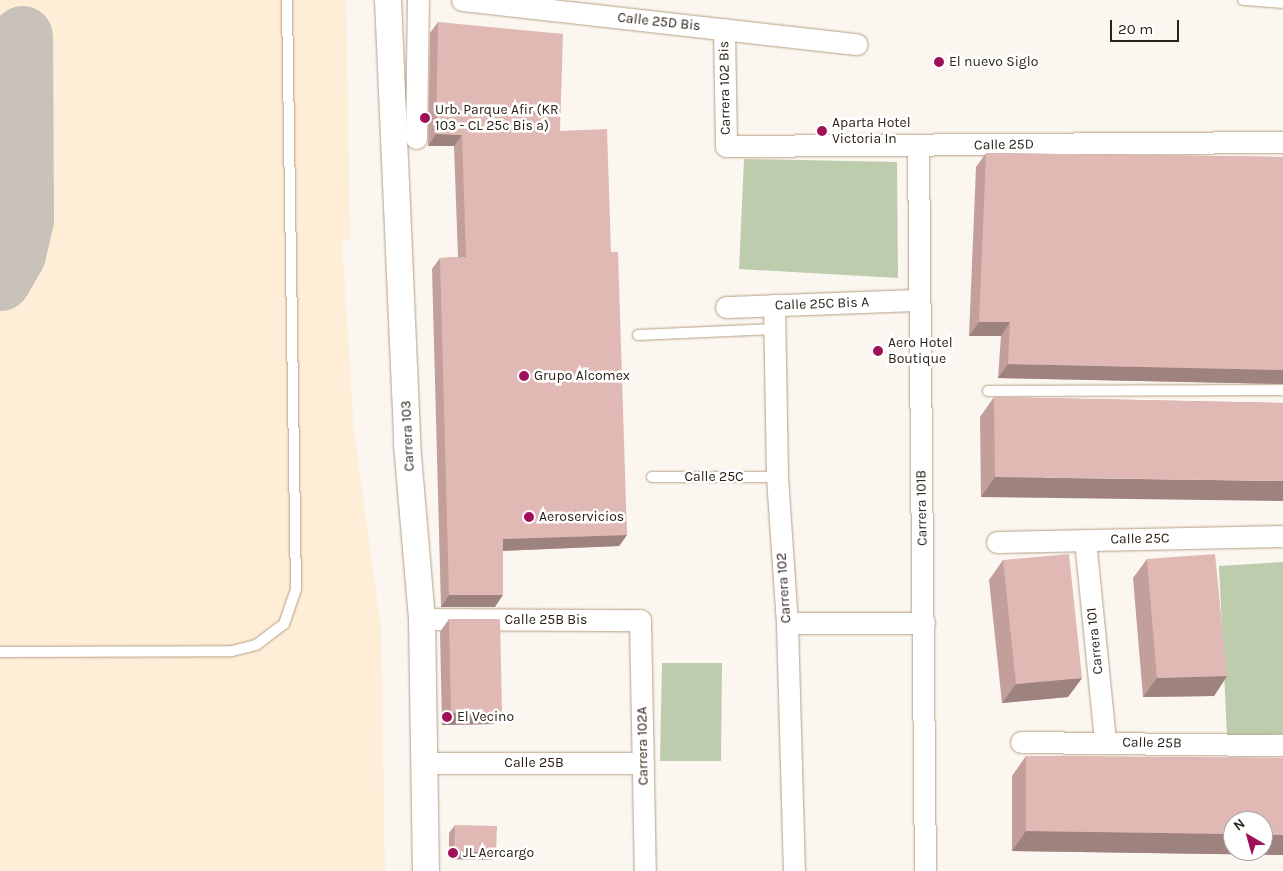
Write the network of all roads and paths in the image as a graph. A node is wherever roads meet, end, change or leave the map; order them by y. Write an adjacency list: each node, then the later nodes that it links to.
1 (287, 0): 30 (lane)
2 (388, 0): 26 (street, Carrera 103)
3 (418, 0): 10 (street)
4 (462, 0): 7 (street, Calle 25D Bis)
5 (1243, 0): 6 (lane)
6 (1283, 3)
7 (621, 9): 8 (street, Calle 25D Bis)
8 (724, 30): 9 (street, Calle 25D Bis); 12 (street, Carrera 102 Bis)
9 (857, 44)
10 (416, 138)
11 (1283, 142): 13 (street, Calle 25D)
12 (726, 146): 13 (street, Calle 25D)
13 (918, 146): 14 (street, Carrera 101B)
14 (918, 300): 15 (street, Calle 25C Bis A); 29 (street, Carrera 101B)
15 (774, 305): 16 (street, Calle 25C Bis A); 17 (street, Carrera 102)
16 (726, 307)
17 (775, 329): 18 (lane); 21 (street, Carrera 102)
18 (638, 335)
19 (988, 390): 20 (lane)
20 (1283, 390)
21 (777, 476): 22 (lane, Calle 25C); 28 (street, Carrera 102)
22 (652, 477)
23 (1283, 536): 24 (street, Calle 25C)
24 (1086, 540): 25 (street, Calle 25C); 32 (street, Carrera 101)
25 (997, 542)
26 (422, 619): 27 (street, Calle 25B Bis); 35 (street, Carrera 103)
27 (640, 620): 34 (street, Carrera 102A)
28 (787, 623): 29 (street); 38 (street, Carrera 102)
29 (924, 623): 39 (street, Carrera 101B)
30 (0, 652)
31 (1021, 742): 32 (street, Calle 25B)
32 (1105, 742): 33 (street, Calle 25B)
33 (1283, 745)
34 (643, 763): 35 (street, Calle 25B); 37 (street, Carrera 102A)
35 (424, 764): 36 (street, Carrera 103)
36 (426, 871)
37 (645, 871)
38 (794, 871)
39 (925, 871)

